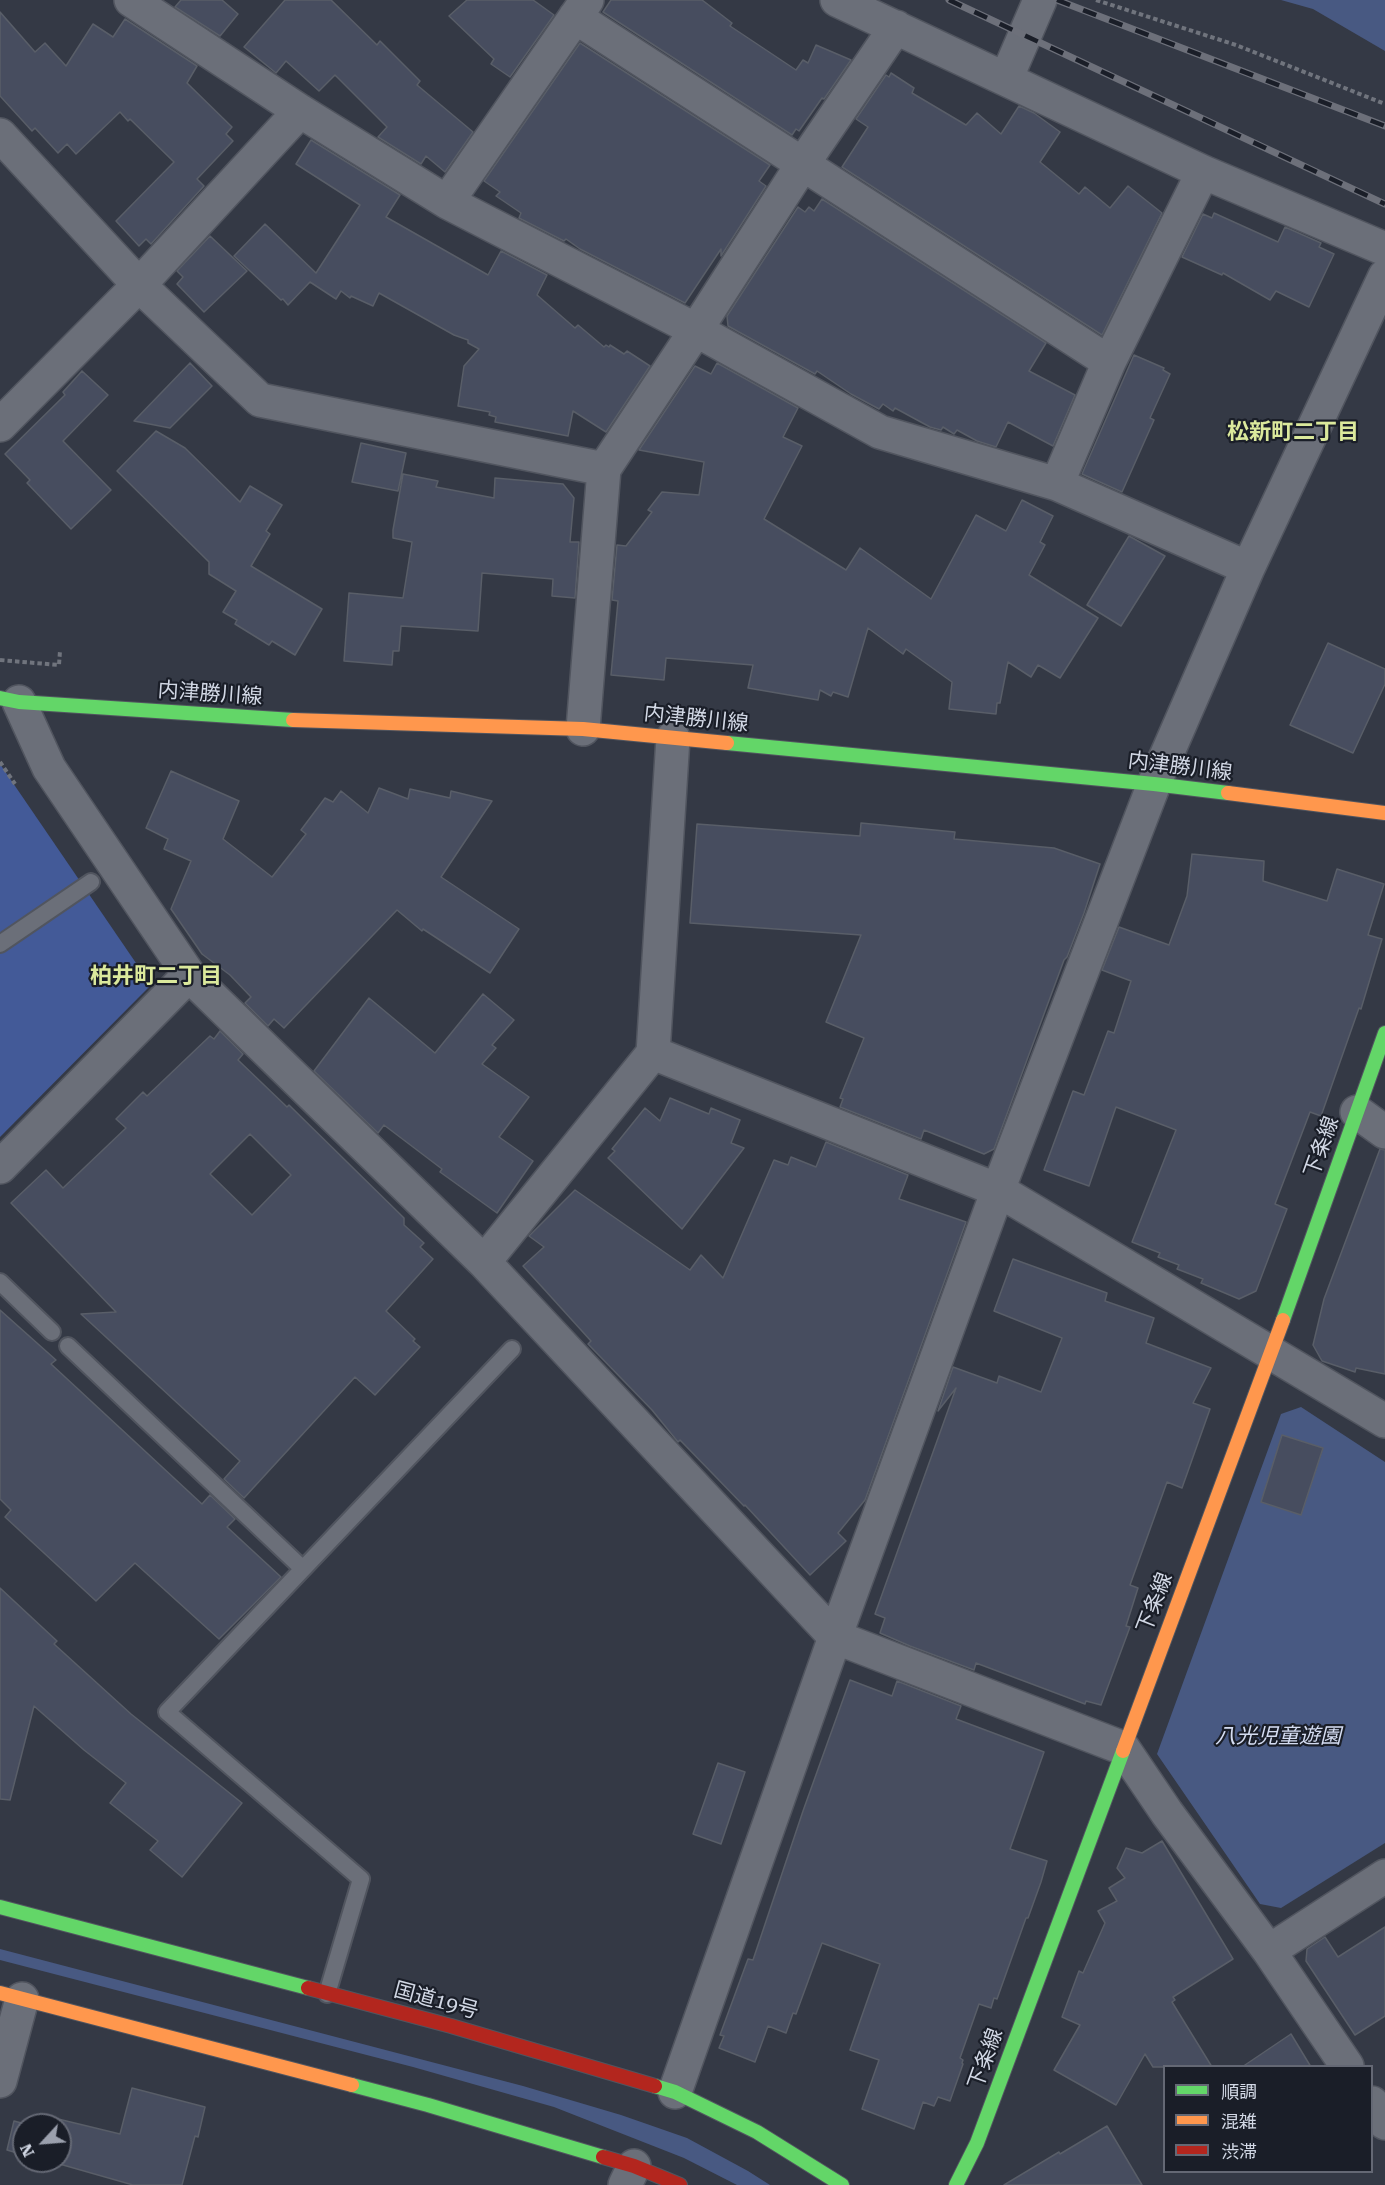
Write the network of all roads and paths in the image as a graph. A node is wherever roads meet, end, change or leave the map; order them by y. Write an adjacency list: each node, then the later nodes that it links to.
1 (131, 0): 9 (street)
2 (837, 0): 6 (street)
3 (1040, 0): 7 (street)
4 (1096, 0): 8 (path)
5 (581, 9): 11 (street); 13 (street)
6 (896, 27): 7 (street); 11 (street)
7 (1006, 79): 12 (street)
8 (1385, 104)
9 (300, 111): 13 (street); 16 (street)
10 (0, 135): 16 (street)
11 (802, 165): 17 (street); 18 (street)
12 (1203, 172): 14 (street); 18 (street)
13 (447, 202): 17 (street)
14 (1385, 249)
15 (1385, 276): 22 (street)
16 (139, 285): 19 (street); 20 (street)
17 (696, 330): 20 (street); 21 (street)
18 (1109, 362): 21 (street)
19 (0, 425)
20 (604, 469): 26 (street)
21 (1057, 484): 22 (street)
22 (1248, 568): 29 (street)
23 (60, 651): 24 (path)
24 (0, 660)
25 (10, 700): 26 (main road, 内津勝川線); 34 (street)
26 (583, 729): 27 (main road, 内津勝川線)
27 (673, 738): 29 (main road, 内津勝川線); 36 (street)
28 (0, 762): 30 (path)
29 (1154, 784): 31 (main road, 内津勝川線); 40 (street)
30 (20, 790)
31 (1385, 813)
32 (91, 882): 33 (lane)
33 (0, 944)
34 (189, 975): 39 (street); 41 (street)
35 (1385, 1033): 37 (main road, 下条線)
36 (653, 1053): 40 (street); 41 (street)
37 (1357, 1112): 38 (street); 46 (main road, 下条線)
38 (1385, 1132)
39 (0, 1167)
40 (998, 1190): 46 (street); 49 (street)
41 (484, 1262): 49 (street)
42 (0, 1282): 43 (lane)
43 (52, 1332)
44 (68, 1346): 48 (lane)
45 (512, 1349): 48 (lane)
46 (1271, 1354): 47 (street); 50 (main road, 下条線)
47 (1385, 1421)
48 (303, 1569): 54 (lane)
49 (835, 1637): 50 (street); 58 (street)
50 (1123, 1748): 53 (street); 64 (main road, 下条線)
51 (1385, 1876): 53 (street)
52 (0, 1907): 54 (main road, 国道19号)
53 (1269, 1951): 56 (street)
54 (327, 1994): 58 (main road, 国道19号)
55 (11, 1996): 57 (street); 61 (main road)
56 (1346, 2065)
57 (0, 2081)
58 (675, 2092): 63 (main road, 国道19号)
59 (1373, 2106): 60 (street)
60 (1385, 2123)
61 (629, 2176): 62 (main road)
62 (680, 2185)
63 (842, 2185)
64 (957, 2185)

